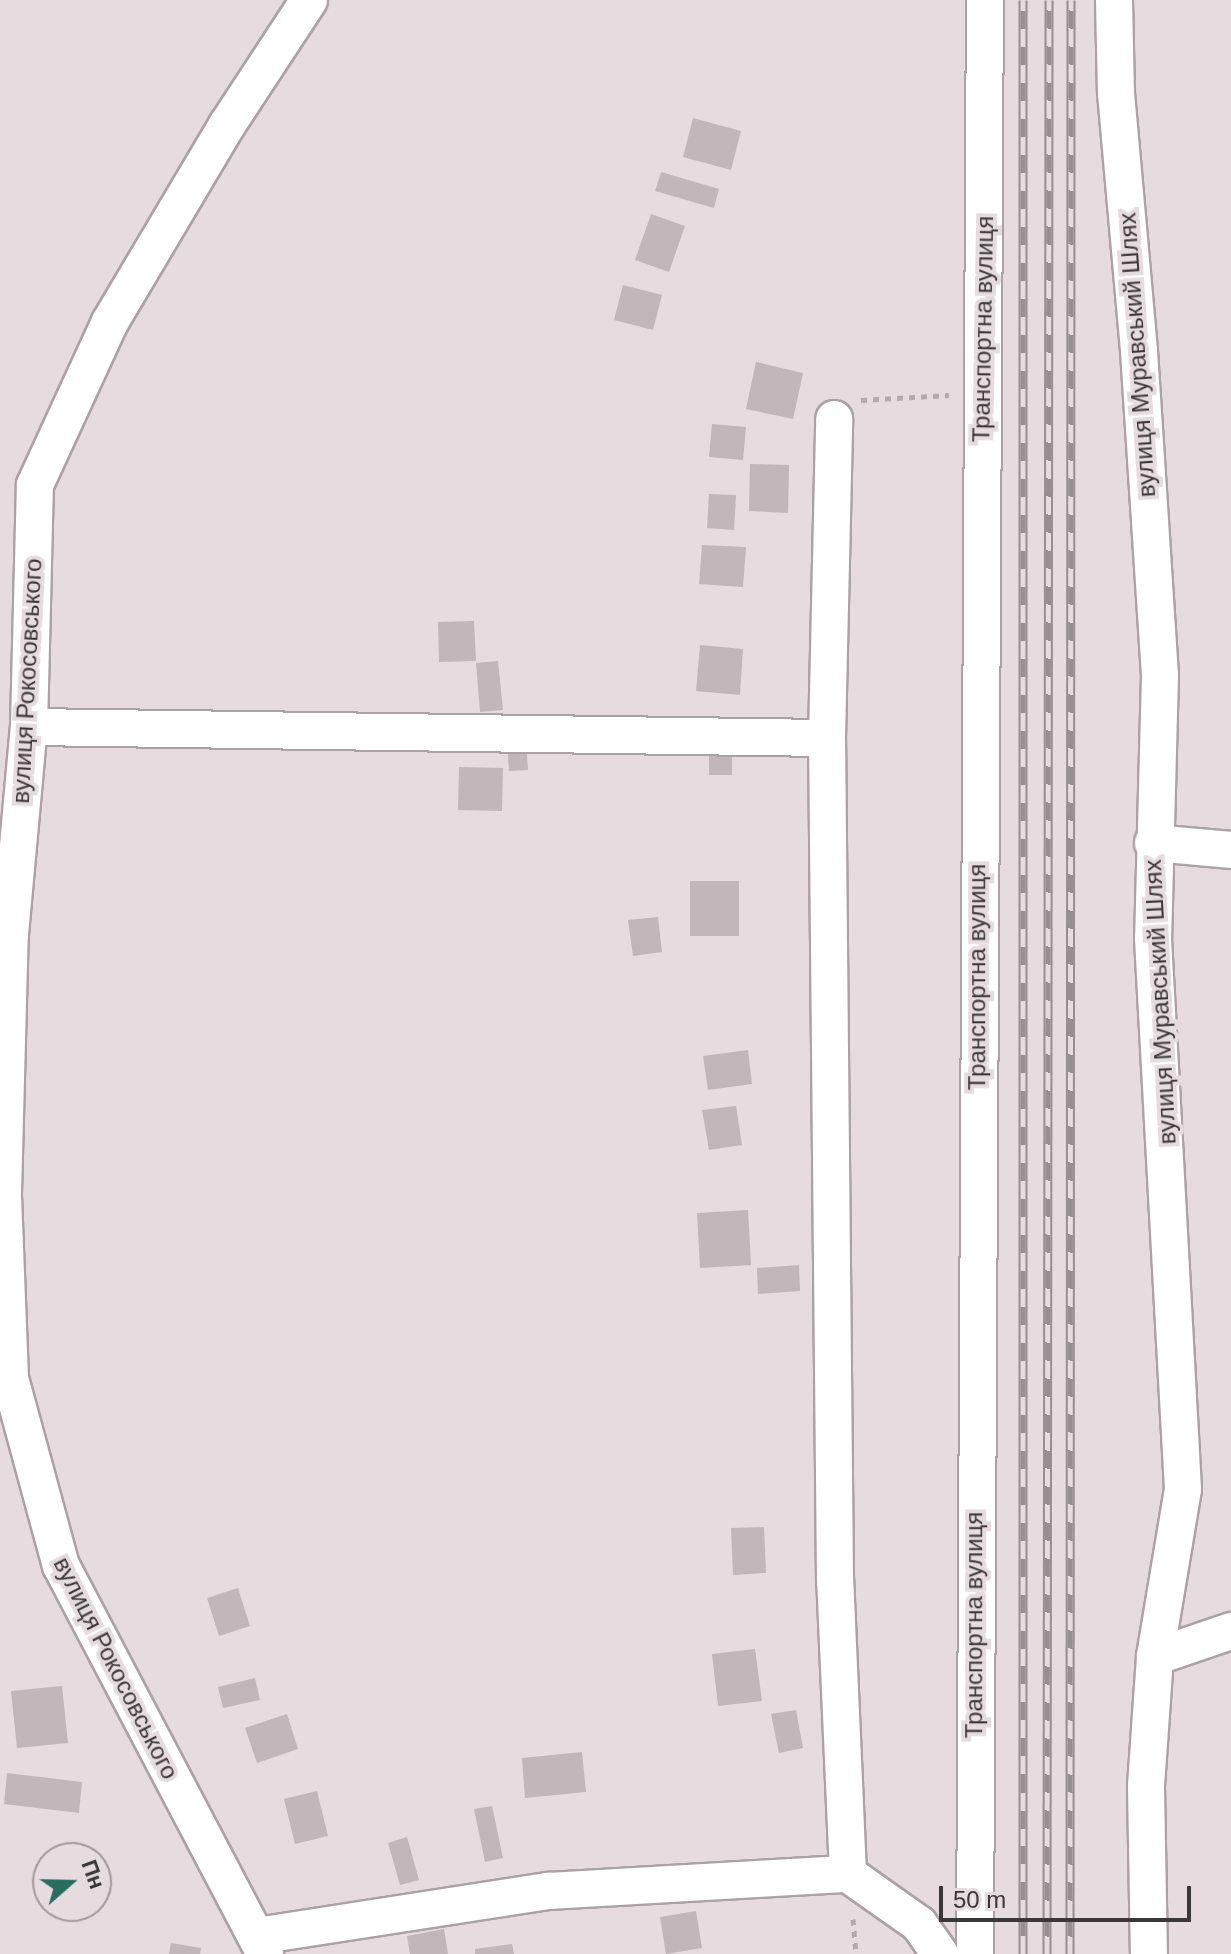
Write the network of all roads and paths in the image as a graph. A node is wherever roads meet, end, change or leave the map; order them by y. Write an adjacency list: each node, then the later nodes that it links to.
1 (309, 0): 6 (street, вулиця Рокосовського)
2 (985, 0): 4 (street, Транспортна вулиця)
3 (1114, 0): 8 (street, вулиця Муравський Шлях)
4 (984, 355): 5 (path); 15 (street, Транспортна вулиця)
5 (834, 419): 7 (street)
6 (29, 727): 7 (street); 13 (street, вулиця Рокосовського)
7 (827, 738): 12 (street)
8 (1153, 843): 9 (street); 11 (street, вулиця Муравський Шлях)
9 (1231, 850)
10 (1231, 1631): 11 (street)
11 (1155, 1657): 16 (street, вулиця Муравський Шлях)
12 (848, 1874): 13 (street); 14 (street)
13 (261, 1945)
14 (940, 1954)
15 (975, 1954)
16 (1149, 1954)

